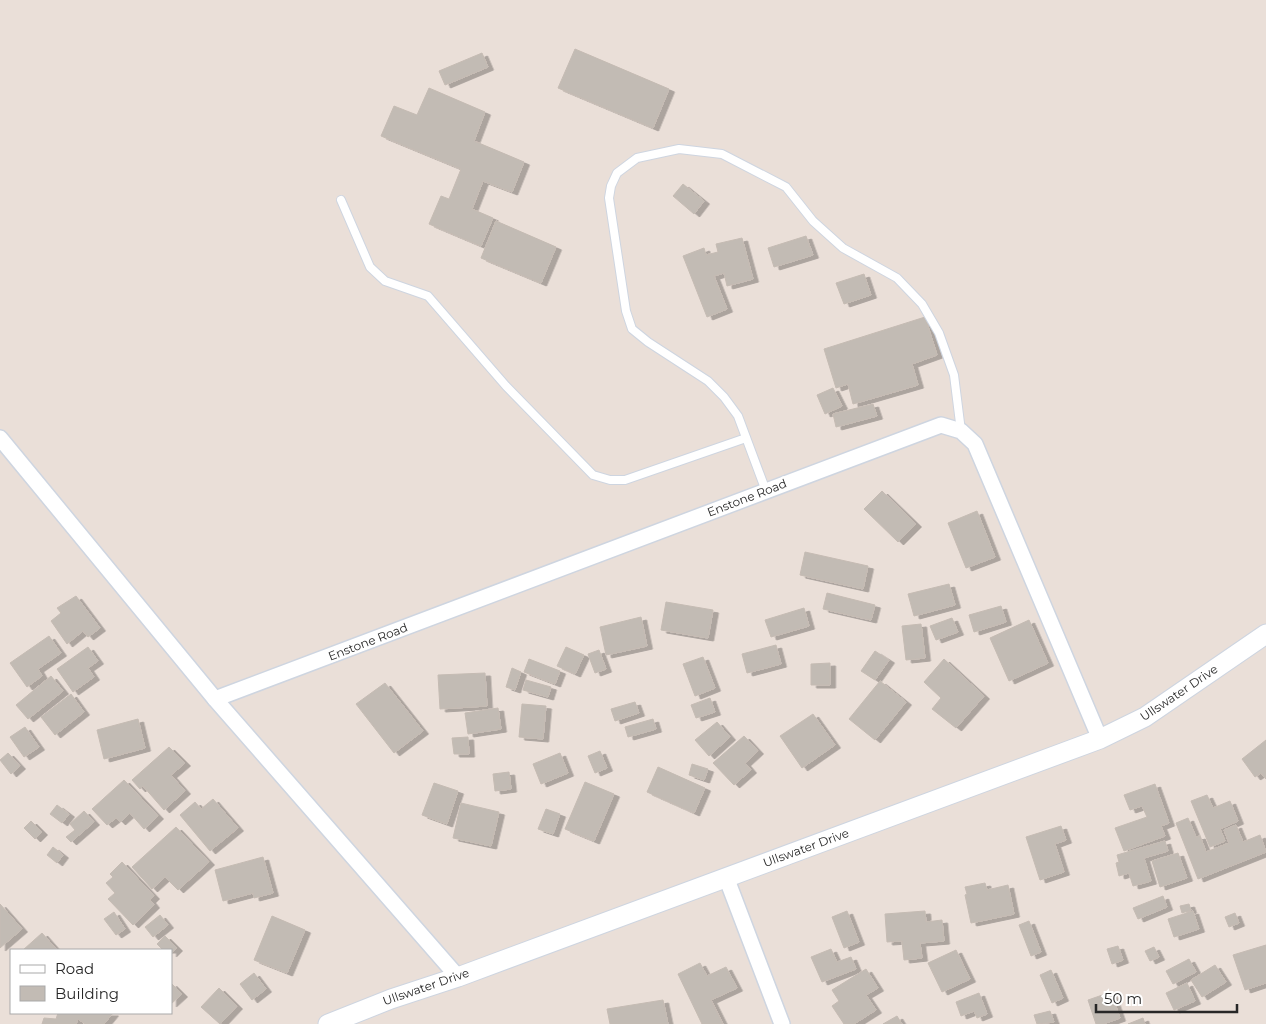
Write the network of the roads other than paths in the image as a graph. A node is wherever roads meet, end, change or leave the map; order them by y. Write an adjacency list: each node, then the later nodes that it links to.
1 (341, 200): 4 (lane)
2 (961, 431): 4 (lane); 5 (street, Enstone Road); 8 (street)
3 (0, 438): 7 (street)
4 (746, 438): 5 (lane)
5 (766, 491): 7 (street, Enstone Road)
6 (1266, 634): 8 (street, Ullswater Drive)
7 (215, 700): 10 (street)
8 (1100, 739): 9 (street, Ullswater Drive)
9 (726, 878): 10 (street, Ullswater Drive); 12 (street)
10 (458, 977): 11 (street, Ullswater Drive)
11 (328, 1024)
12 (782, 1024)

